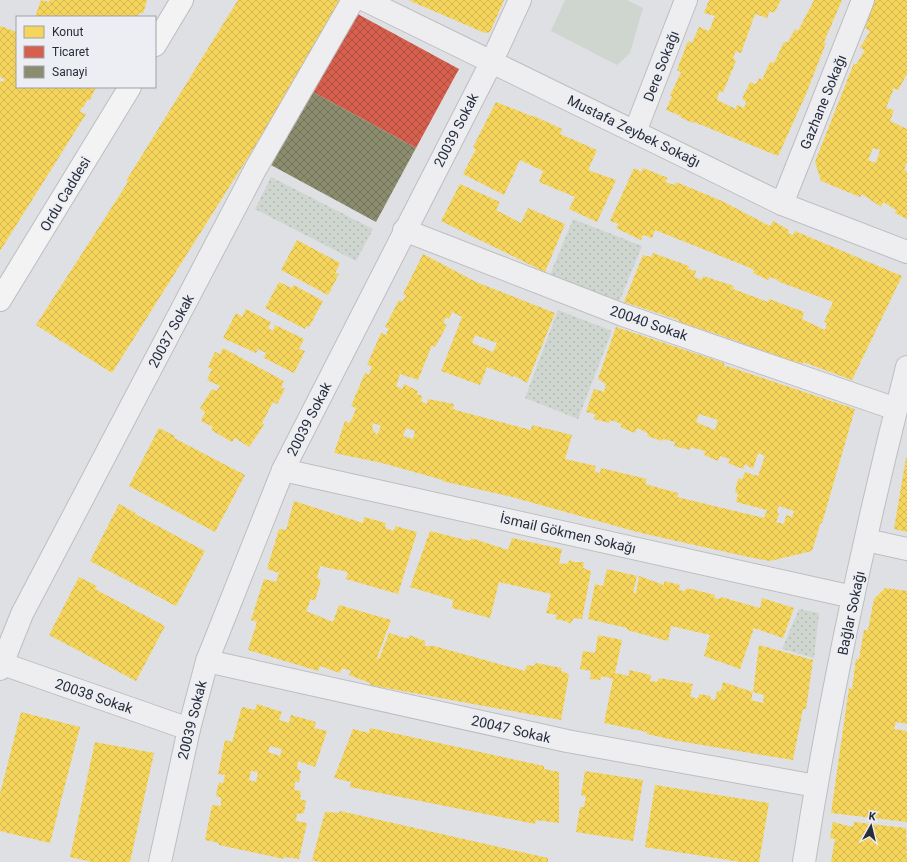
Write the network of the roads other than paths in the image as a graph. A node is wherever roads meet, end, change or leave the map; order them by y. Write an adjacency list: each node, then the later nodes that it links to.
1 (182, 0): 7 (main road)
2 (353, 0): 22 (street, 20037 Sokak)
3 (365, 0): 8 (street, Mustafa Zeybek Sokağı)
4 (520, 0): 8 (street, 20039 Sokak)
5 (686, 0): 10 (street, Dere Sokağı)
6 (864, 0): 11 (street, Gazhane Sokağı)
7 (156, 43)
8 (491, 63): 10 (street, Mustafa Zeybek Sokağı); 12 (street, 20039 Sokak)
9 (129, 88): 14 (main road, Ordu Caddesi)
10 (635, 132): 11 (street, Mustafa Zeybek Sokağı)
11 (782, 204): 13 (street, Mustafa Zeybek Sokağı)
12 (404, 230): 16 (street, 20040 Sokak); 17 (street, 20039 Sokak)
13 (907, 252)
14 (0, 300)
15 (907, 367): 16 (street, Bağlar Sokağı)
16 (896, 409): 18 (street, Bağlar Sokağı)
17 (283, 470): 20 (street, İsmail Gökmen Sokağı); 21 (street, 20039 Sokak)
18 (866, 540): 19 (street); 20 (street, Bağlar Sokağı)
19 (907, 549)
20 (853, 597): 24 (street, Bağlar Sokağı)
21 (207, 662): 23 (street, 20039 Sokak); 24 (street, 20047 Sokak)
22 (1, 665): 23 (street, 20038 Sokak)
23 (189, 729): 25 (street, 20039 Sokak)
24 (816, 786): 26 (street, Bağlar Sokağı)
25 (160, 862)
26 (804, 862)

